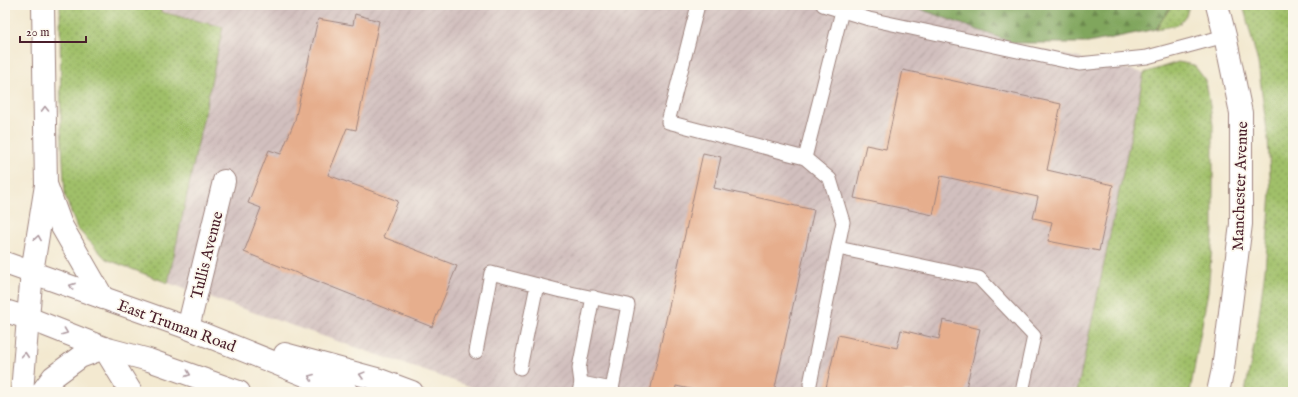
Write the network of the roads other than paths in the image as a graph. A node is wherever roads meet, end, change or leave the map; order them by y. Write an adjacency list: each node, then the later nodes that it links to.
1 (43, 5): 9 (main road, one-way to 1)
2 (698, 5): 7 (lane)
3 (823, 5): 5 (lane)
4 (1217, 5): 6 (main road, Manchester Avenue)
5 (842, 10): 6 (lane); 7 (lane)
6 (1225, 36): 31 (main road, Manchester Avenue)
7 (805, 158): 10 (lane)
8 (224, 181): 18 (main road, Tullis Avenue)
9 (46, 186): 12 (main road, one-way to 9); 15 (main road)
10 (838, 248): 22 (lane); 30 (lane)
11 (5, 263): 12 (main road, East Truman Road)
12 (32, 272): 15 (main road, East Truman Road, one-way to 12); 17 (main road)
13 (537, 284): 14 (lane); 20 (lane); 21 (lane)
14 (593, 297): 23 (lane); 23 (lane)
15 (102, 298): 18 (main road, East Truman Road)
16 (5, 311): 17 (main road)
17 (28, 318): 19 (main road, one-way to 19); 24 (main road, one-way to 17)
18 (188, 328): 28 (main road, East Truman Road, one-way to 18); 29 (main road, one-way to 18)
19 (104, 348): 25 (main road); 26 (main road); 27 (main road, one-way to 27)
20 (476, 352)
21 (520, 368)
22 (810, 384)
23 (580, 388)
24 (22, 392)
25 (42, 392)
26 (131, 392)
27 (239, 392)
28 (347, 392)
29 (412, 392)
30 (1022, 392)
31 (1218, 392)

